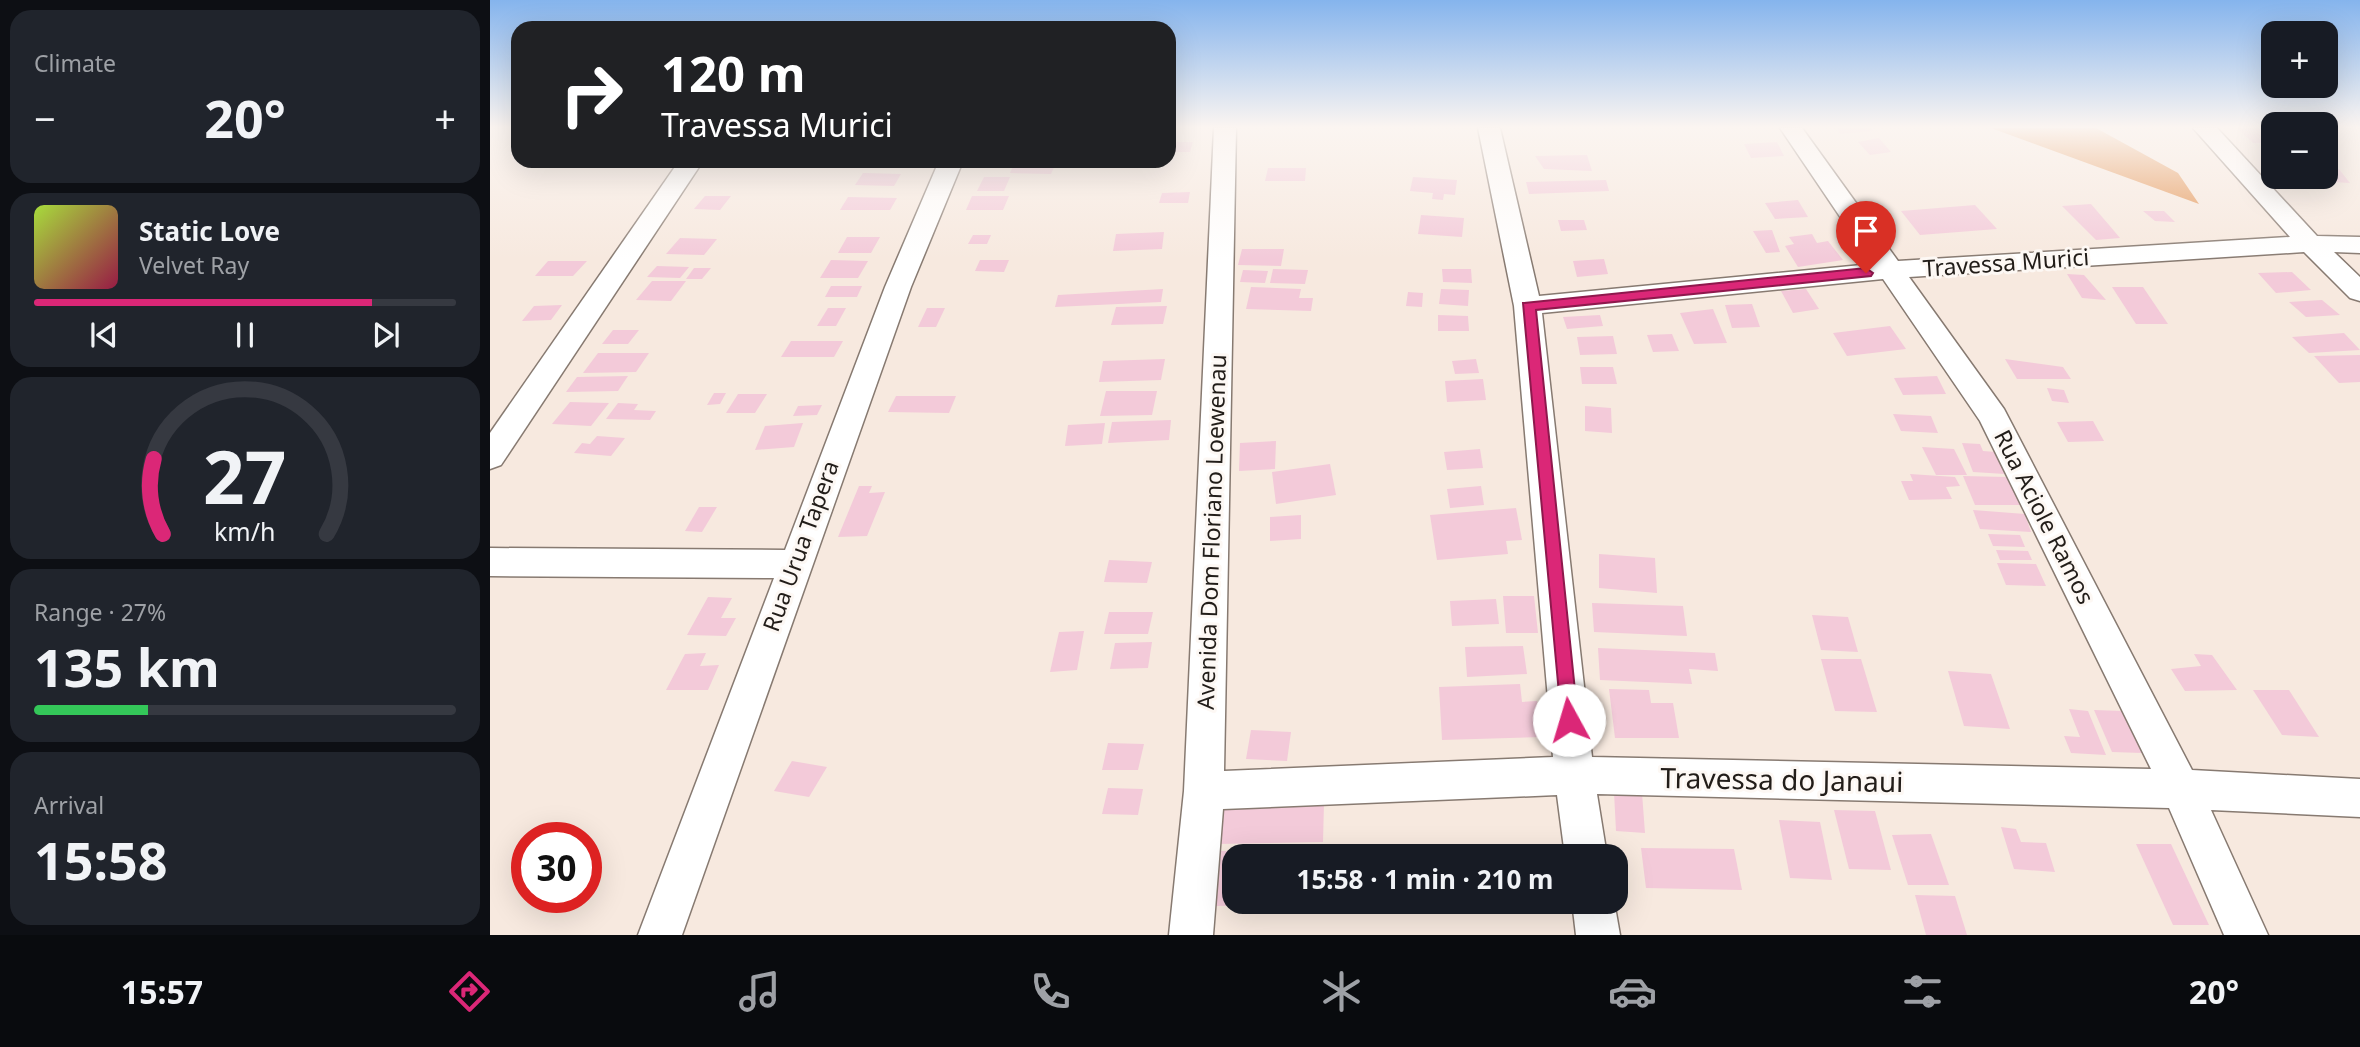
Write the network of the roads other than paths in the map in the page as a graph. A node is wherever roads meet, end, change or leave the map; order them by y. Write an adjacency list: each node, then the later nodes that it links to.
1 (684, 172): 12 (street)
2 (947, 172): 14 (street, Rua Urua Tapera)
3 (1223, 172): 17 (street, Avenida Dom Floriano Loewenau)
4 (1499, 172): 11 (street)
5 (1822, 172): 9 (street, Rua Aciole Ramos)
6 (2244, 172): 7 (street)
7 (2310, 244): 8 (street, Travessa Murici); 9 (street, Travessa Murici); 10 (street)
8 (2360, 245)
9 (1892, 270): 11 (street, Travessa Murici); 16 (street, Rua Aciole Ramos)
10 (2360, 292)
11 (1528, 306): 15 (street)
12 (490, 457)
13 (490, 562): 14 (street)
14 (794, 564): 21 (street, Rua Urua Tapera)
15 (1574, 775): 16 (street, Travessa do Janaui); 17 (street, Travessa do Janaui); 19 (street)
16 (2181, 789): 18 (street, Travessa do Janaui); 24 (street, Rua Aciole Ramos)
17 (1204, 791): 22 (street, Avenida Dom Floriano Loewenau)
18 (2360, 798)
19 (1584, 844)
20 (1595, 914): 23 (street)
21 (660, 935)
22 (1191, 935)
23 (1598, 935)
24 (2246, 935)

